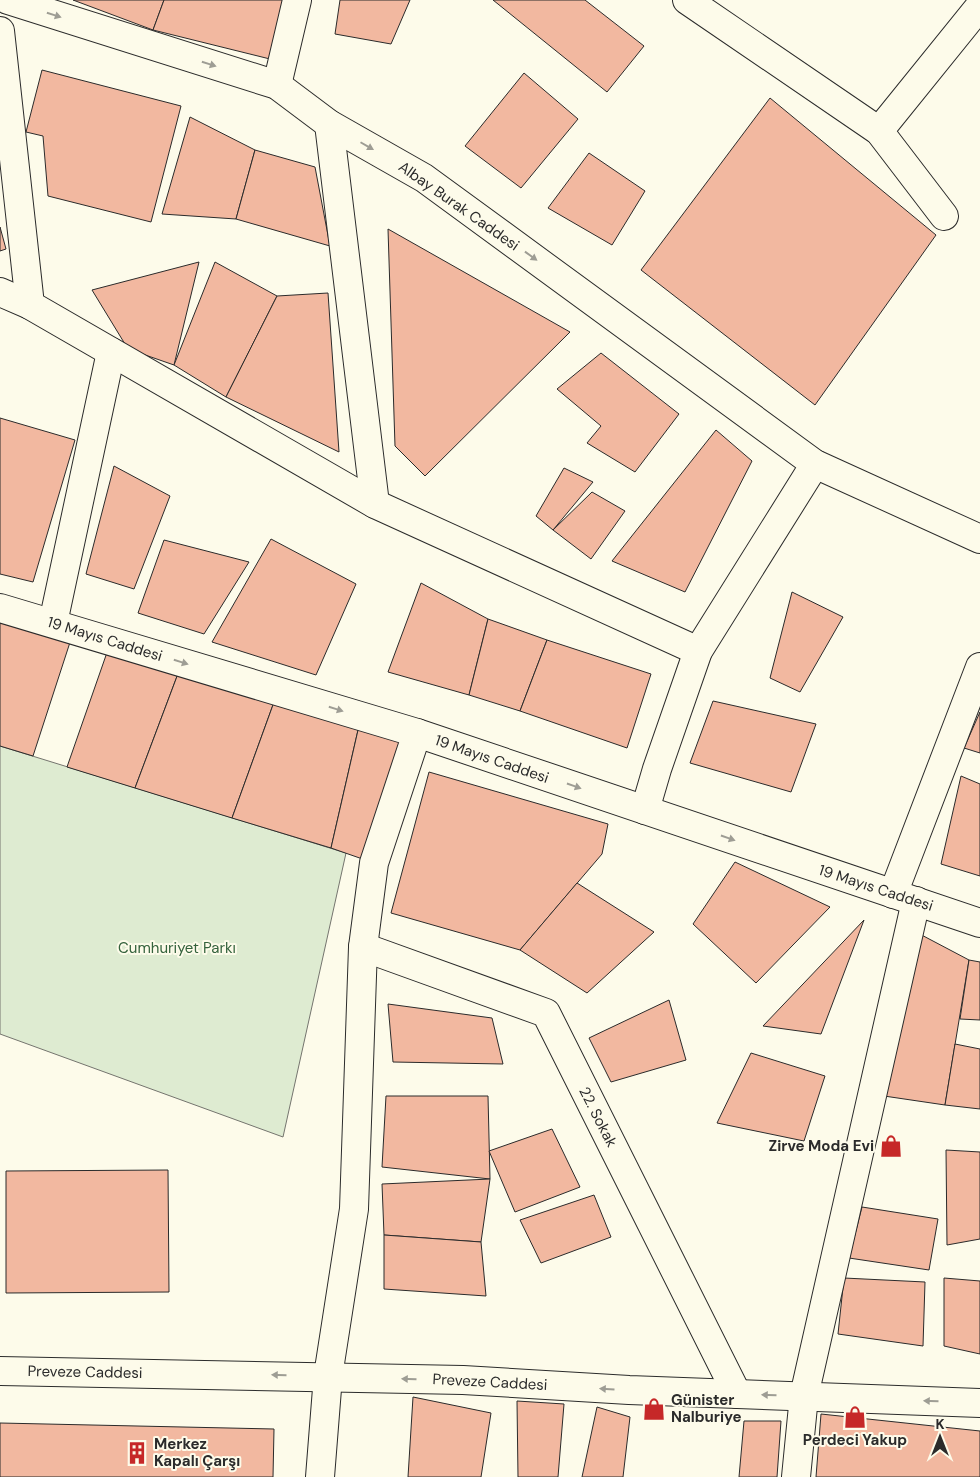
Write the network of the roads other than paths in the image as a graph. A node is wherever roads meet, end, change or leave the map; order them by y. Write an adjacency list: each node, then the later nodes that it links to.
1 (8, 0): 6 (street, Albay Burak Caddesi, one-way to 6)
2 (297, 0): 6 (street)
3 (686, 0): 8 (street)
4 (980, 6): 8 (street)
5 (0, 31): 11 (street)
6 (276, 85): 7 (street, Albay Burak Caddesi)
7 (329, 124): 13 (street, Albay Burak Caddesi, one-way to 13); 14 (street)
8 (879, 131): 9 (street)
9 (944, 216)
10 (0, 292): 11 (street)
11 (30, 305): 12 (street)
12 (111, 352): 14 (street); 17 (street)
13 (815, 464): 15 (street, Albay Burak Caddesi); 18 (street)
14 (375, 504): 18 (street)
15 (980, 539)
16 (0, 608): 17 (street, 19 Mayıs Caddesi)
17 (53, 623): 20 (street, 19 Mayıs Caddesi, one-way to 20)
18 (698, 651): 21 (street)
19 (980, 668): 22 (street)
20 (417, 733): 21 (street, 19 Mayıs Caddesi, one-way to 21); 24 (street)
21 (645, 810): 22 (street, 19 Mayıs Caddesi, one-way to 22)
22 (904, 897): 23 (street, 19 Mayıs Caddesi); 28 (street)
23 (980, 923)
24 (363, 947): 26 (street); 27 (street, 22. Sokak)
25 (0, 1370): 26 (street, Preveze Caddesi, one-way to 25)
26 (328, 1376): 27 (street, Preveze Caddesi, one-way to 26); 30 (street)
27 (737, 1394): 28 (street, Preveze Caddesi, one-way to 27)
28 (804, 1396): 29 (street, Preveze Caddesi, one-way to 28); 31 (street)
29 (980, 1402)
30 (320, 1477)
31 (796, 1477)

